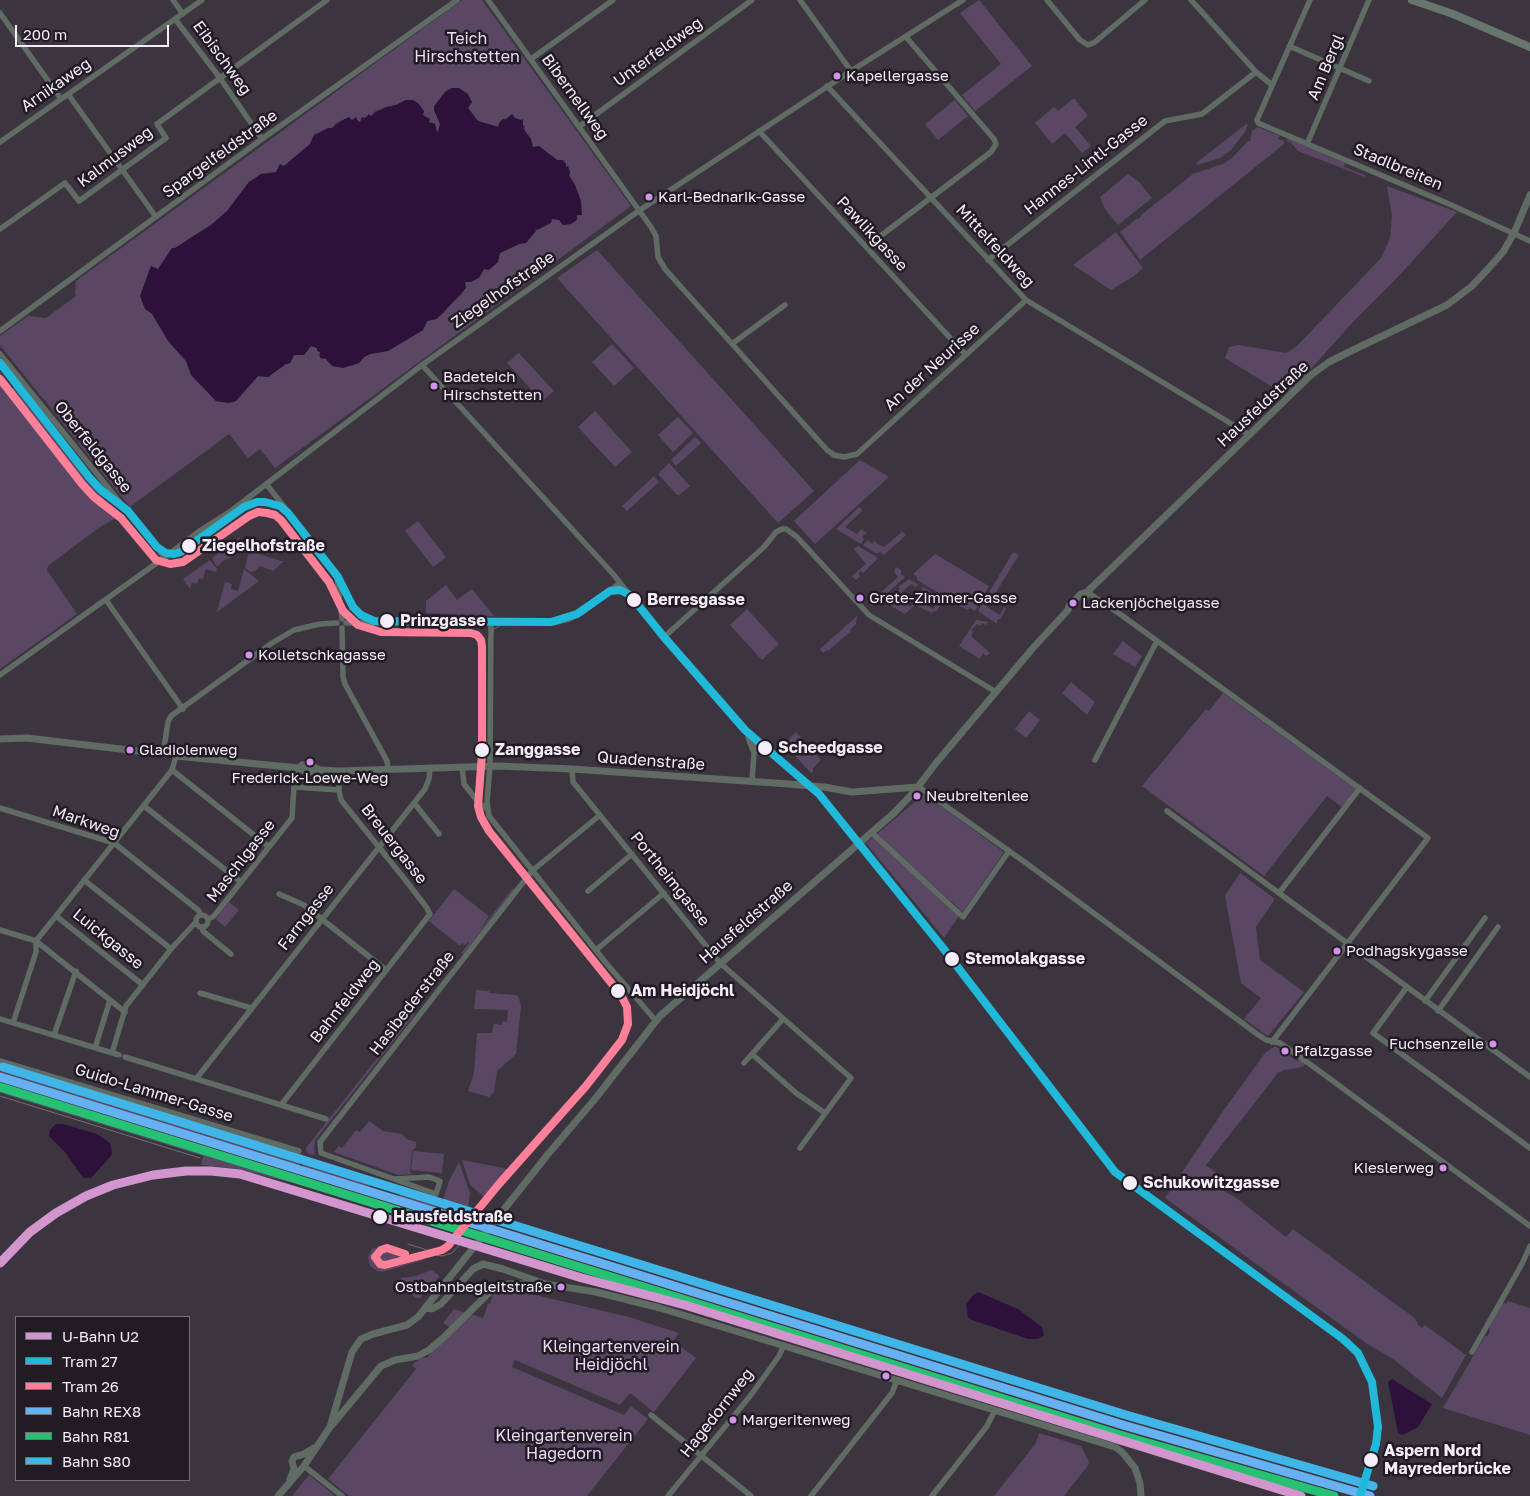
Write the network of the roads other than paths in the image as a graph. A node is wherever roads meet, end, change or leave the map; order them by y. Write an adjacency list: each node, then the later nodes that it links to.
1 (173, 0): 17 (street, Eibischweg)
2 (202, 0): 17 (street, Arnikaweg)
3 (327, 0): 26 (street, Kalmusweg)
4 (457, 0): 34 (street, Spargelfeldstraße)
5 (488, 0): 22 (street, Bibernellweg)
6 (613, 0): 22 (street)
7 (752, 0): 32 (street, Unterfeldweg)
8 (800, 0): 24 (street)
9 (963, 0): 19 (street, Ziegelhofstraße)
10 (1047, 0): 11 (street)
11 (1145, 0)
12 (1191, 0): 25 (street)
13 (1310, 0): 20 (street)
14 (1369, 0): 23 (street, Am Bergl)
15 (1412, 0): 21 (main road)
16 (0, 13): 31 (street)
17 (182, 14): 18 (street, Arnikaweg)
18 (176, 19): 26 (street, Eibischweg); 30 (street, Arnikaweg)
19 (906, 37): 24 (street, Ziegelhofstraße); 39 (street)
20 (1289, 46): 23 (street); 28 (street)
21 (1530, 47)
22 (531, 59): 32 (street, Bibernellweg)
23 (1340, 68): 27 (street); 36 (street, Am Bergl)
24 (851, 71): 29 (street, Ziegelhofstraße)
25 (1256, 72): 28 (street); 46 (street, Hannes-Lintl-Gasse)
26 (220, 78): 34 (street, Eibischweg); 37 (street, Kalmusweg)
27 (1369, 81)
28 (1272, 85): 36 (street, Stadlbreiten)
29 (827, 86): 33 (street, Ziegelhofstraße); 39 (street, Mittelfeldweg)
30 (68, 94): 31 (street, Arnikaweg); 37 (street)
31 (61, 99): 35 (street, Arnikaweg)
32 (580, 126): 40 (street, Bibernellweg)
33 (759, 131): 40 (street, Ziegelhofstraße); 45 (street, Pawlikgasse)
34 (262, 139): 41 (street, Spargelfeldstraße)
35 (0, 142)
36 (1307, 144): 43 (street, Stadlbreiten)
37 (123, 169): 41 (street); 42 (street, Kalmusweg)
38 (1530, 195): 43 (street, Hausfeldstraße)
39 (932, 198): 45 (street); 46 (street, Mittelfeldweg)
40 (640, 210): 50 (street); 53 (street, Ziegelhofstraße)
41 (156, 217): 49 (street, Spargelfeldstraße)
42 (0, 229)
43 (1514, 232): 44 (street, Stadlbreiten); 54 (street, Hausfeldstraße)
44 (1530, 241)
45 (866, 248): 52 (street, Pawlikgasse)
46 (988, 260): 47 (street, Mittelfeldweg)
47 (1026, 300): 52 (street, An der Neurisse); 54 (street, Mittelfeldweg)
48 (784, 305): 50 (street)
49 (0, 331)
50 (733, 343): 52 (street, An der Neurisse)
51 (0, 354): 56 (street, Oberfeldgasse)
52 (966, 355)
53 (422, 365): 55 (street, Ziegelhofstraße); 57 (street)
54 (1250, 435): 58 (street, Hausfeldstraße)
55 (267, 485): 56 (street, Ziegelhofstraße); 60 (street)
56 (165, 558): 59 (street, Ziegelhofstraße)
57 (620, 583): 61 (street); 62 (street)
58 (1087, 592): 63 (street); 65 (street, Hausfeldstraße)
59 (106, 600): 64 (street, Ziegelhofstraße); 66 (street)
60 (342, 623): 61 (street); 66 (street); 75 (street)
61 (491, 624): 71 (street)
62 (663, 638): 65 (street); 79 (street)
63 (1157, 641): 70 (street); 82 (street)
64 (0, 675)
65 (996, 692): 81 (street, Hausfeldstraße)
66 (183, 709): 68 (street)
67 (0, 739): 68 (street, Quadenstraße)
68 (163, 754): 69 (street, Quadenstraße)
69 (176, 756): 73 (street, Quadenstraße); 77 (street)
70 (1095, 760)
71 (490, 766): 72 (street, Quadenstraße); 76 (street, Quadenstraße); 87 (street)
72 (462, 767): 74 (street, Quadenstraße); 87 (street)
73 (297, 768): 78 (street, Quadenstraße); 80 (street, Maschlgasse)
74 (430, 768): 75 (street, Quadenstraße); 84 (street, Farngasse)
75 (388, 769): 78 (street, Quadenstraße)
76 (572, 769): 79 (street, Quadenstraße); 89 (street, Portheimgasse)
77 (172, 770): 85 (street); 94 (street)
78 (339, 771): 83 (street)
79 (752, 781): 81 (street, Quadenstraße)
80 (294, 787): 83 (street); 94 (street, Maschlgasse)
81 (919, 787): 90 (street, Hausfeldstraße); 95 (street)
82 (1360, 788): 102 (street); 115 (street)
83 (339, 790): 93 (street, Breuergasse)
84 (414, 803): 91 (street); 93 (street, Farngasse)
85 (144, 806): 92 (street); 99 (street)
86 (0, 808): 92 (street, Markweg)
87 (487, 809): 97 (street)
88 (1167, 811): 102 (street)
89 (600, 815): 96 (street, Portheimgasse); 97 (street, Hasibederstraße)
90 (872, 833): 95 (street); 119 (street, Hausfeldstraße)
91 (439, 834)
92 (114, 843): 98 (street); 105 (street, Markweg)
93 (379, 846): 104 (street, Breuergasse); 109 (street, Farngasse)
94 (269, 847): 99 (street, Maschlgasse)
95 (1009, 851): 135 (street)
96 (632, 854): 100 (street); 101 (street, Portheimgasse)
97 (532, 871): 117 (street); 149 (street, Hasibederstraße)
98 (84, 880): 106 (street); 116 (street)
99 (241, 882): 108 (street, Maschlgasse)
100 (588, 891)
101 (664, 893): 117 (street); 119 (street, Portheimgasse)
102 (1279, 893): 115 (street)
103 (279, 894): 109 (street)
104 (430, 914): 120 (street, Bahnfeldweg)
105 (200, 915): 108 (street); 110 (street)
106 (56, 916): 114 (street); 122 (street, Luickgasse)
107 (1485, 918): 126 (street)
108 (209, 919): 111 (street)
109 (322, 919): 120 (street); 127 (street, Farngasse)
110 (195, 923): 111 (street); 116 (street)
111 (202, 927): 118 (street)
112 (1498, 927): 128 (street)
113 (0, 930): 114 (street)
114 (36, 941): 121 (street); 133 (street)
115 (1347, 944): 123 (street); 135 (street)
116 (171, 949): 122 (street)
117 (596, 950): 132 (street)
118 (231, 954)
119 (720, 963): 131 (street, Portheimgasse); 132 (street, Hausfeldstraße)
120 (386, 970): 143 (street, Bahnfeldweg)
121 (76, 971): 125 (street); 134 (street)
122 (143, 985): 129 (street)
123 (1407, 987): 126 (street); 147 (street)
124 (200, 993): 127 (street)
125 (110, 1000): 129 (street); 136 (street)
126 (1425, 1000): 128 (street)
127 (251, 1008): 142 (street, Farngasse)
128 (1438, 1010): 141 (street)
129 (125, 1012): 137 (street)
130 (0, 1019): 133 (street)
131 (783, 1019): 138 (street); 144 (street, Portheimgasse)
132 (656, 1021): 153 (street, Hausfeldstraße)
133 (13, 1023): 134 (street)
134 (54, 1036): 136 (street)
135 (1272, 1042): 150 (street)
136 (95, 1048): 137 (street)
137 (112, 1053): 142 (street)
138 (752, 1054): 140 (street); 144 (street)
139 (0, 1061): 148 (street, Guido-Lammer-Gasse)
140 (744, 1063)
141 (1530, 1077)
142 (196, 1078): 143 (street)
143 (281, 1105): 145 (street)
144 (826, 1113): 146 (street)
145 (326, 1119)
146 (800, 1148)
147 (1530, 1148)
148 (299, 1151)
149 (395, 1179): 149 (street)
150 (1530, 1226)
151 (1530, 1246): 155 (street)
152 (545, 1284): 153 (street); 154 (street); 159 (street)
153 (426, 1308): 159 (street, Hausfeldstraße)
154 (784, 1345): 156 (street); 160 (street, Hagedornweg)
155 (1472, 1352)
156 (897, 1380): 157 (street); 166 (street)
157 (995, 1410): 167 (street); 168 (street)
158 (650, 1415): 160 (street)
159 (330, 1427): 161 (street, Hausfeldstraße)
160 (701, 1455): 164 (street, Hagedornweg); 165 (street)
161 (301, 1463): 162 (street, Hausfeldstraße); 163 (street)
162 (278, 1496)
163 (342, 1496)
164 (668, 1496)
165 (751, 1496)
166 (811, 1496)
167 (932, 1496)
168 (1141, 1496)

